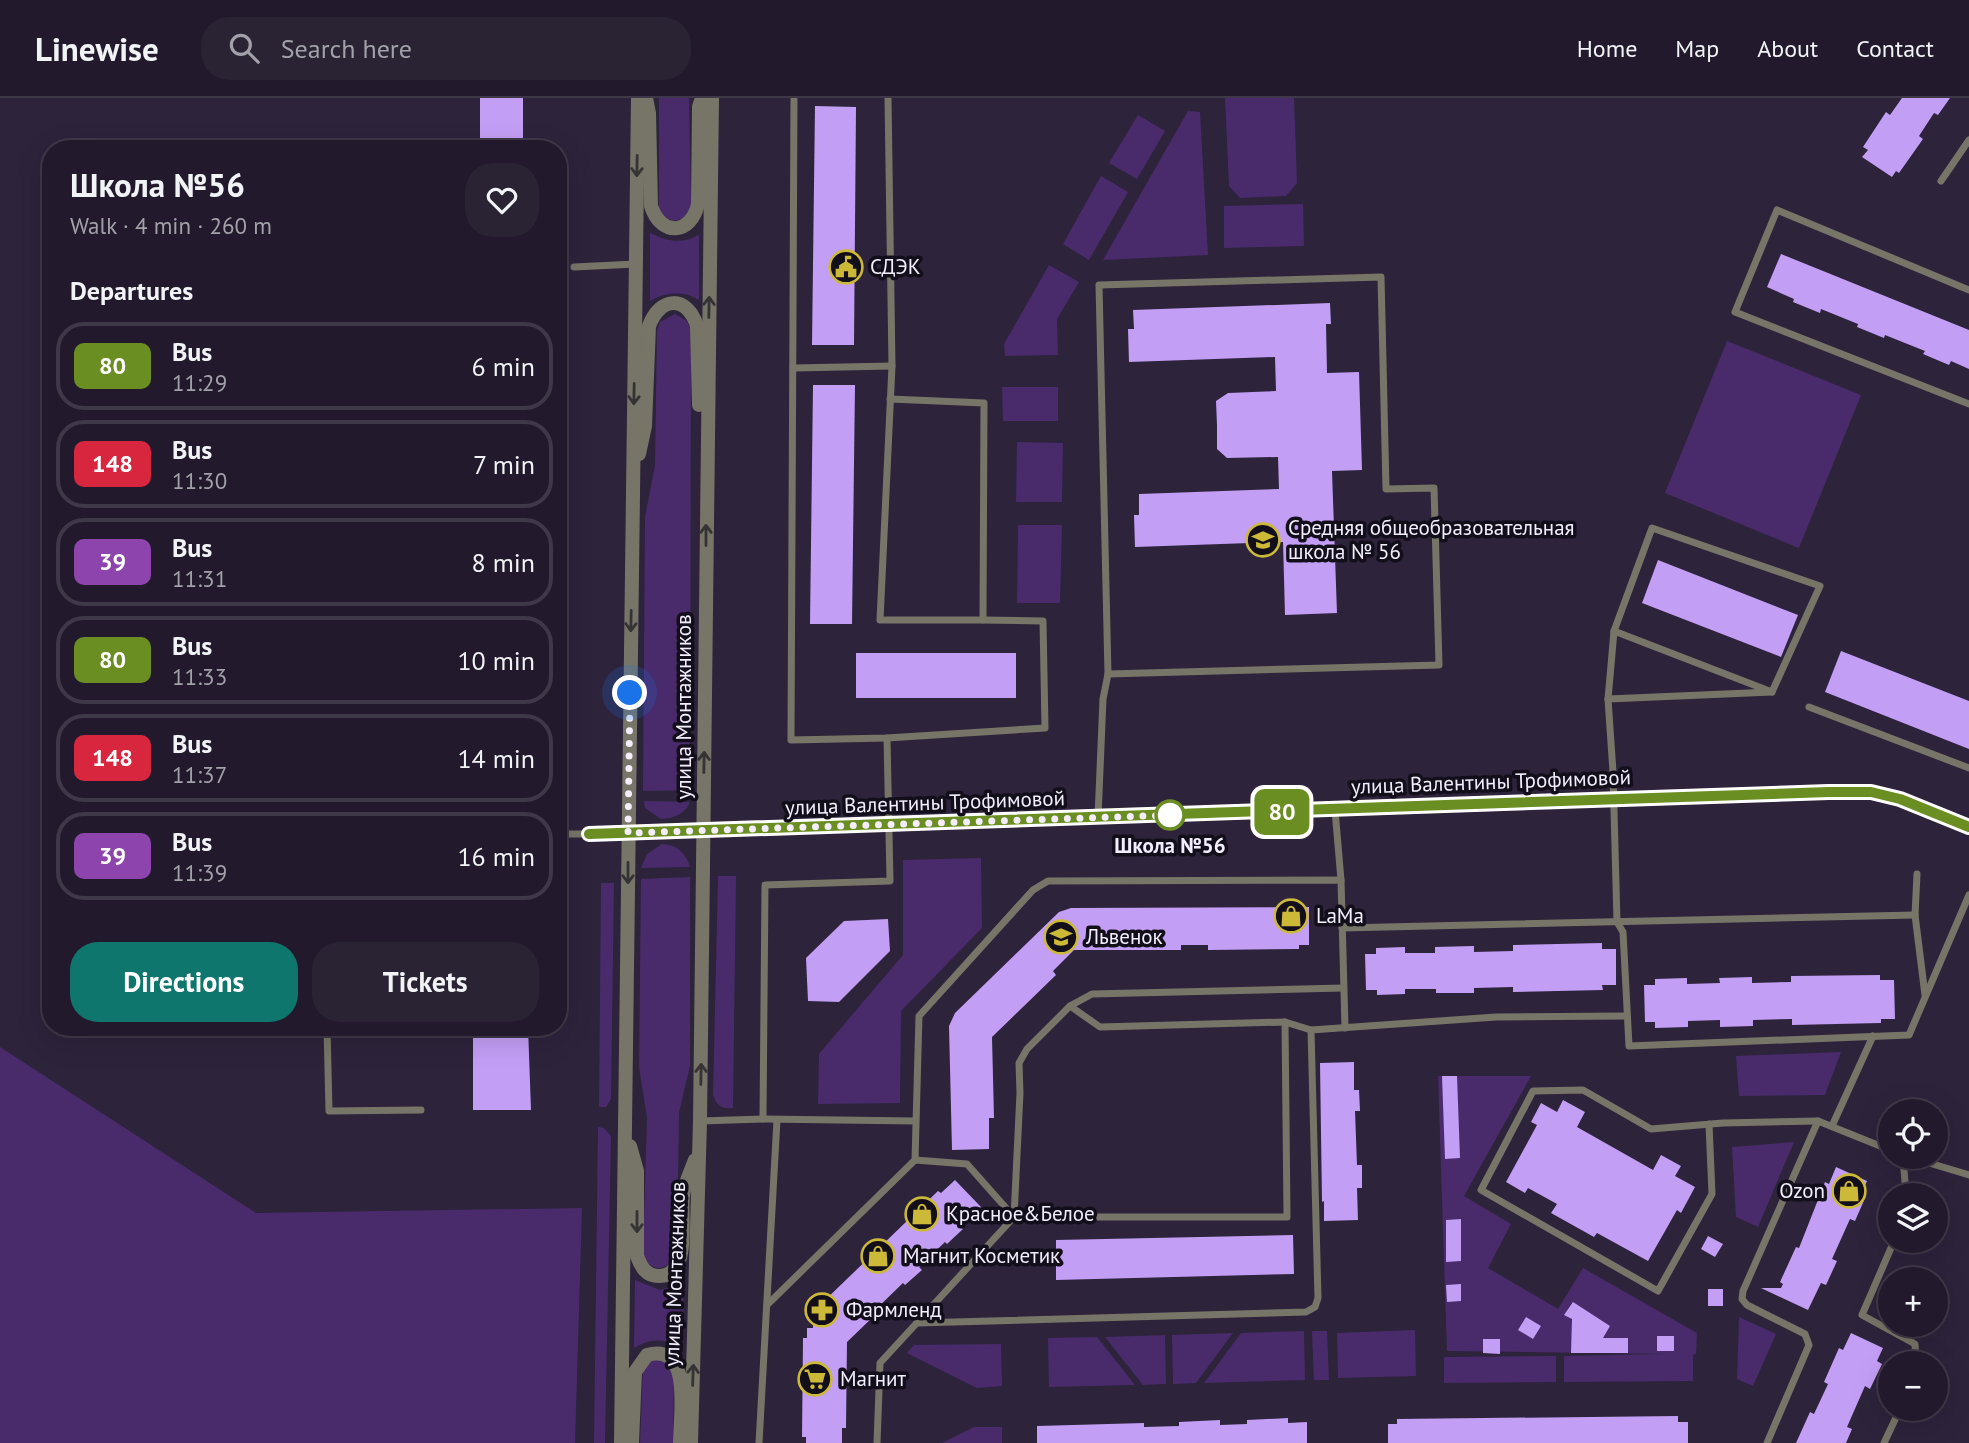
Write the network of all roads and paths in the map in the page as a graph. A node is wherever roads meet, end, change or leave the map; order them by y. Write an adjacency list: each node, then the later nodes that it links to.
1 (638, 98): 9 (street, one-way to 9)
2 (646, 98): 3 (street)
3 (702, 98)
4 (712, 98): 16 (street, улица Монтажников, one-way to 4)
5 (794, 98): 13 (lane)
6 (888, 98): 12 (lane)
7 (1969, 140): 8 (lane)
8 (1941, 181)
9 (636, 264): 10 (lane); 17 (street, one-way to 17)
10 (574, 267)
11 (1969, 290): 15 (lane)
12 (891, 366): 13 (lane); 14 (lane)
13 (793, 368): 24 (lane)
14 (890, 399): 18 (lane); 18 (lane)
15 (1969, 404)
16 (707, 444): 17 (street); 31 (street, улица Монтажников, one-way to 16)
17 (633, 485): 32 (street, one-way to 32)
18 (983, 621): 24 (lane)
19 (1614, 631): 21 (lane); 21 (lane); 22 (lane)
20 (1108, 674): 20 (lane); 28 (lane)
21 (1772, 692): 22 (lane)
22 (1608, 699): 26 (lane)
23 (1809, 707): 25 (lane)
24 (887, 738): 29 (lane)
25 (1969, 768)
26 (1614, 798): 27 (street, улица Валентины Трофимовой); 30 (street, улица Валентины Трофимовой); 39 (lane)
27 (1335, 810): 28 (street, улица Валентины Трофимовой); 36 (lane)
28 (1098, 817): 29 (street, улица Валентины Трофимовой)
29 (890, 825): 31 (street, улица Валентины Трофимовой); 51 (lane)
30 (1969, 827)
31 (704, 831): 32 (street, улица Валентины Трофимовой); 53 (street, улица Монтажников, one-way to 31)
32 (628, 833): 34 (street, улица Валентины Трофимовой); 58 (street, one-way to 58)
33 (567, 834): 34 (lane)
34 (589, 834)
35 (1917, 874): 38 (lane)
36 (1340, 880): 40 (lane); 54 (lane)
37 (1969, 895): 42 (lane)
38 (1915, 915): 39 (lane); 42 (lane)
39 (1617, 922): 40 (lane); 44 (lane)
40 (1342, 928): 41 (lane)
41 (1343, 988): 43 (lane); 46 (lane)
42 (1925, 997): 49 (lane)
43 (1070, 1006): 45 (lane); 64 (lane)
44 (1626, 1016): 46 (lane); 49 (lane)
45 (1285, 1022): 47 (lane); 64 (lane)
46 (1345, 1028): 47 (lane)
47 (1311, 1030): 67 (lane)
48 (327, 1036): 50 (lane)
49 (1873, 1036): 57 (lane)
50 (421, 1110)
51 (762, 1119): 52 (lane); 53 (lane)
52 (777, 1120): 54 (lane); 66 (lane)
53 (700, 1121): 60 (street, улица Монтажников)
54 (915, 1121): 61 (lane)
55 (1818, 1121): 56 (lane); 57 (lane); 76 (lane)
56 (1709, 1124): 56 (lane)
57 (1832, 1126): 59 (lane)
58 (626, 1131): 60 (street, one-way to 60); 70 (street)
59 (1878, 1145)
60 (700, 1148): 73 (street, улица Монтажников, one-way to 60)
61 (915, 1160): 64 (lane); 66 (lane)
62 (1948, 1169): 63 (lane)
63 (1969, 1175)
64 (1014, 1217): 67 (lane)
65 (1889, 1253): 68 (lane)
66 (768, 1304): 74 (lane)
67 (917, 1323): 75 (lane)
68 (1915, 1351)
69 (1894, 1421): 77 (lane)
70 (621, 1443)
71 (632, 1443): 72 (street)
72 (680, 1443)
73 (691, 1443)
74 (759, 1443)
75 (877, 1443)
76 (1767, 1443)
77 (1884, 1443)

